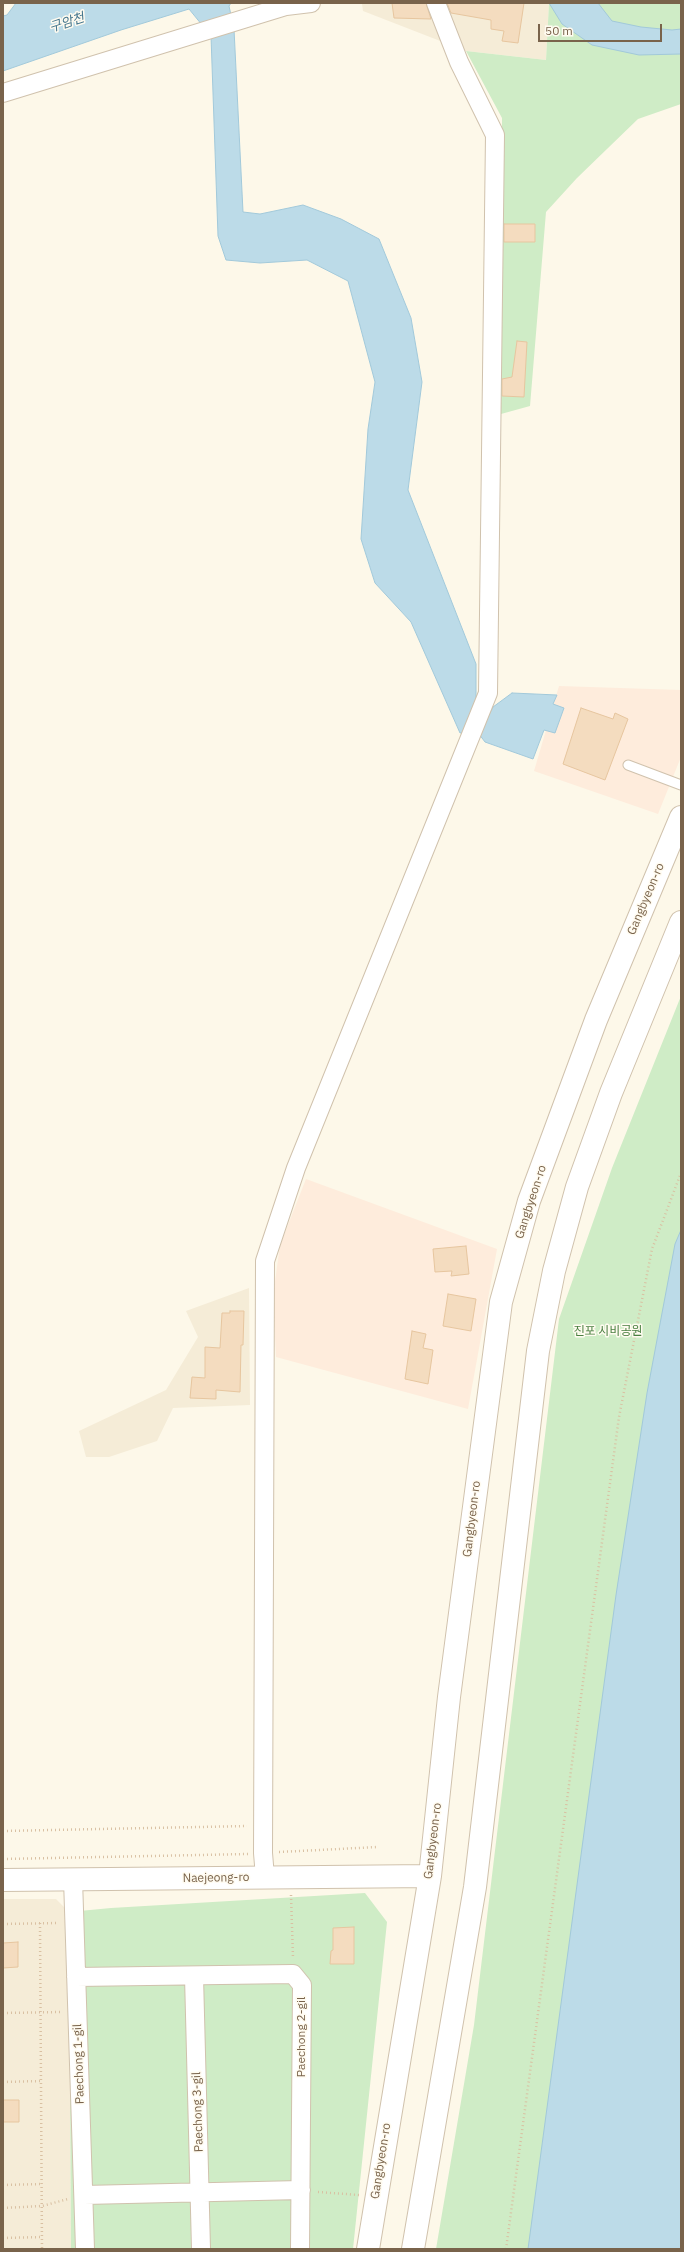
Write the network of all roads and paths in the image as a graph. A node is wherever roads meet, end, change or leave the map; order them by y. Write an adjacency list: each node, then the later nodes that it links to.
1 (311, 3): 3 (street)
2 (436, 3): 9 (street)
3 (3, 93)
4 (628, 765): 5 (lane)
5 (681, 785)
6 (681, 817): 14 (street, Gangbyeon-ro)
7 (681, 922): 44 (street)
8 (681, 1173): 45 (path)
9 (264, 1825): 10 (path); 12 (street)
10 (3, 1832)
11 (378, 1847): 12 (path)
12 (263, 1853): 13 (path); 15 (street)
13 (3, 1859)
14 (430, 1876): 16 (street, Naejeong-ro); 34 (street, Gangbyeon-ro)
15 (265, 1877): 16 (street, Naejeong-ro); 17 (street, Naejeong-ro)
16 (290, 1877): 22 (path)
17 (73, 1879): 18 (street, Naejeong-ro); 24 (street, Paechong 1-gil)
18 (3, 1880)
19 (40, 1923): 20 (path); 21 (path); 25 (path)
20 (57, 1923)
21 (3, 1924)
22 (294, 1974): 23 (street); 31 (street, Paechong 2-gil)
23 (194, 1976): 24 (street); 32 (street, Paechong 3-gil)
24 (76, 1977): 33 (street, Paechong 1-gil)
25 (40, 2012): 26 (path); 27 (path)
26 (3, 2013)
27 (41, 2081): 28 (path); 29 (path)
28 (3, 2082)
29 (42, 2184): 30 (path); 35 (path)
30 (3, 2185)
31 (301, 2190): 32 (street); 34 (path); 42 (street, Paechong 2-gil)
32 (200, 2193): 33 (street); 41 (street, Paechong 3-gil)
33 (84, 2195): 35 (path); 40 (street, Paechong 1-gil)
34 (375, 2197): 43 (street, Gangbyeon-ro)
35 (42, 2206): 36 (path); 37 (path)
36 (3, 2208)
37 (42, 2237): 38 (path); 39 (path)
38 (3, 2238)
39 (42, 2249)
40 (85, 2249)
41 (201, 2249)
42 (300, 2249)
43 (368, 2249)
44 (413, 2249)
45 (506, 2249)

